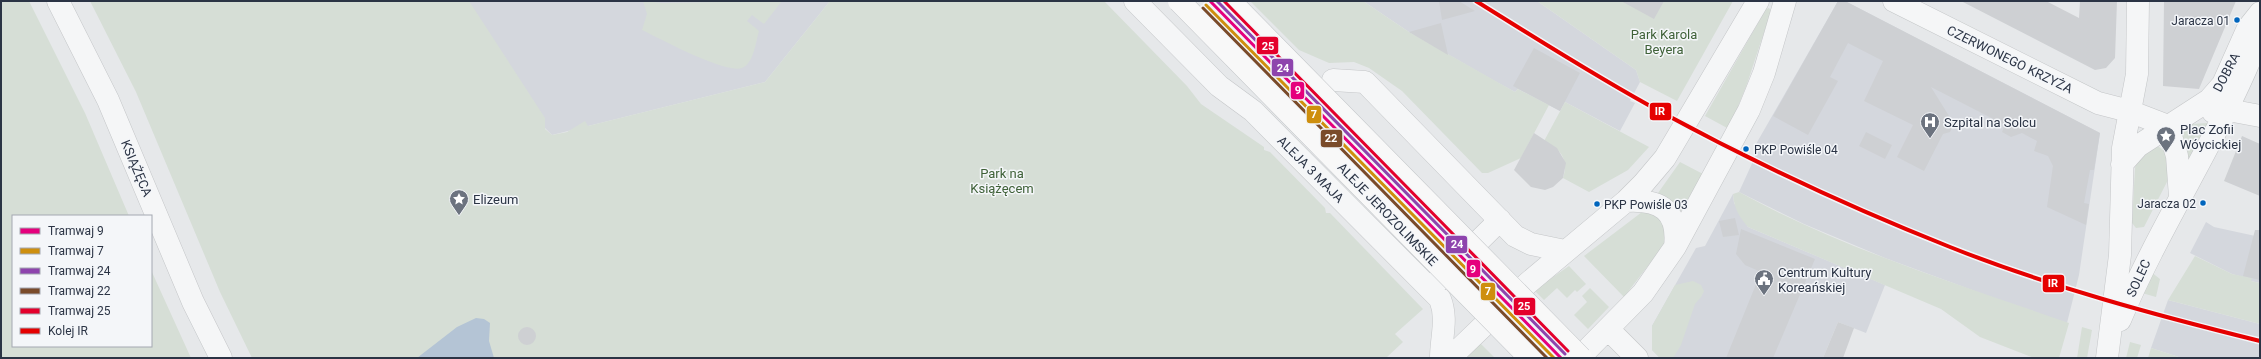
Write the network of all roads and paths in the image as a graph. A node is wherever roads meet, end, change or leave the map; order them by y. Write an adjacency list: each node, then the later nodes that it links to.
1 (58, 1): 27 (street, KSIĄŻĘCA)
2 (1135, 1): 24 (street, ALEJA 3 MAJA)
3 (1179, 1): 30 (main road, ALEJE JEROZOLIMSKIE, bridge)
4 (1230, 1): 31 (main road, bridge)
5 (1758, 1): 18 (street)
6 (1785, 1): 22 (street)
7 (1894, 1): 13 (street, CZERWONEGO KRZYŻA)
8 (2138, 1): 13 (street)
9 (2260, 13): 15 (street, DOBRA)
10 (2260, 35): 12 (street, DOBRA)
11 (1333, 80): 19 (street)
12 (2228, 110): 14 (street); 15 (street); 17 (street)
13 (2129, 111): 15 (street, CZERWONEGO KRZYŻA); 16 (street)
14 (2260, 116)
15 (2173, 122): 16 (street); 17 (street)
16 (2122, 164): 20 (street)
17 (2180, 197): 21 (street)
18 (1626, 201): 22 (street); 23 (street)
19 (1500, 220): 23 (street); 24 (street)
20 (2121, 225): 21 (street); 26 (street, SOLEC)
21 (2160, 234): 26 (street, SOLEC)
22 (1675, 247): 25 (street)
23 (1565, 251): 29 (street)
24 (1430, 289): 28 (street, ALEJA 3 MAJA)
25 (1608, 329): 31 (street); 32 (street)
26 (2108, 351)
27 (221, 358)
28 (1441, 358)
29 (1450, 358)
30 (1530, 358)
31 (1580, 358)
32 (1637, 358)

